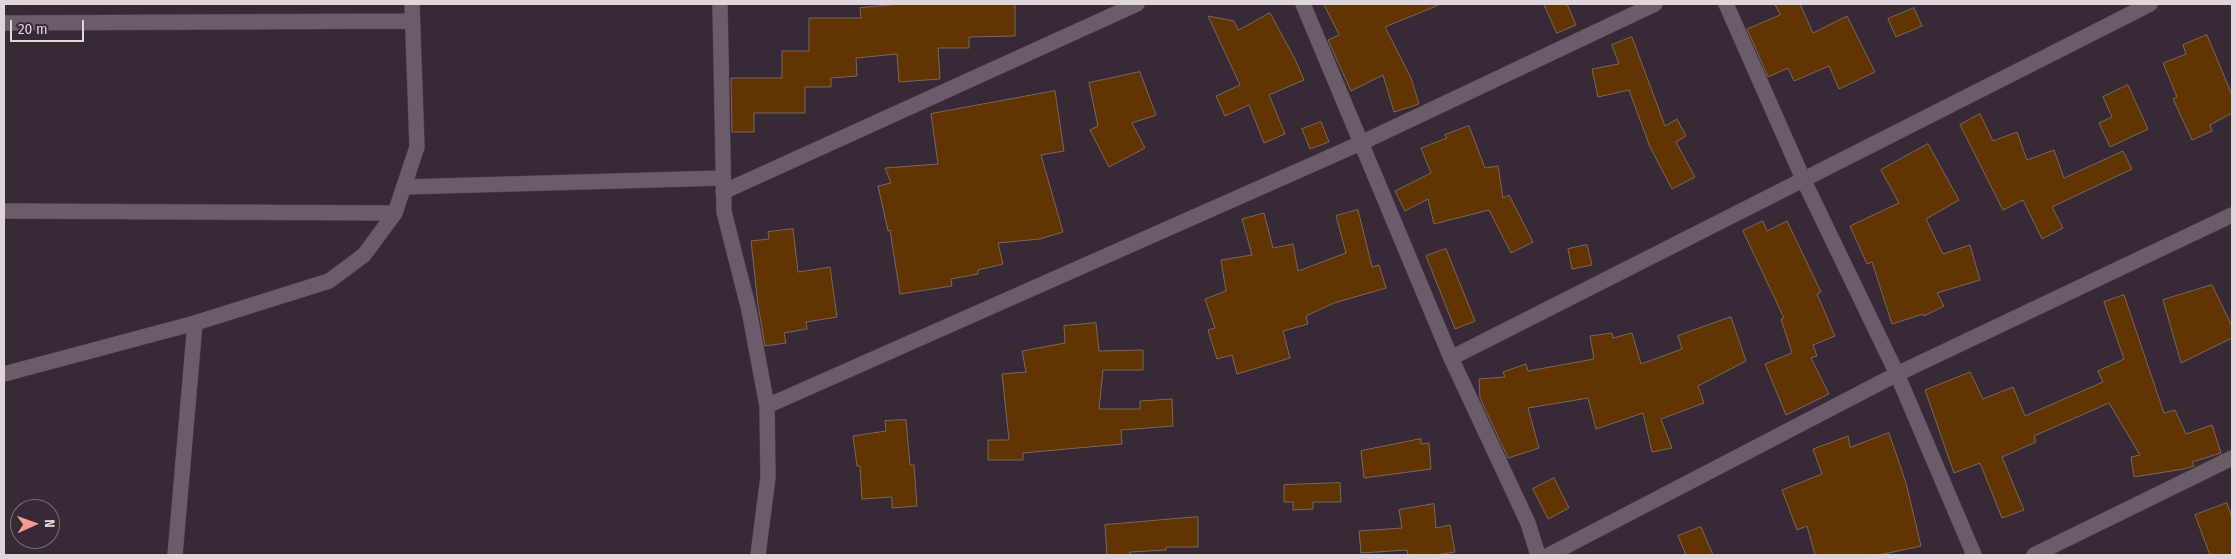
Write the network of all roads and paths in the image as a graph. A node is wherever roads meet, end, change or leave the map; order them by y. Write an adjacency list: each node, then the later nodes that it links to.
1 (412, 4): 8 (street)
2 (720, 4): 12 (street)
3 (1136, 4): 12 (street)
4 (1303, 4): 10 (street)
5 (1655, 4): 10 (street)
6 (1726, 4): 11 (street)
7 (2150, 4): 11 (street)
8 (412, 21): 9 (street); 13 (street)
9 (4, 23)
10 (1361, 143): 18 (street); 21 (street)
11 (1804, 181): 18 (street); 20 (street)
12 (723, 185): 13 (street); 21 (street)
13 (404, 187): 15 (street)
14 (4, 211): 15 (street)
15 (395, 213): 17 (street)
16 (2232, 215): 20 (street)
17 (195, 323): 19 (street); 23 (street)
18 (1451, 358): 25 (street)
19 (4, 374)
20 (1897, 374): 26 (street); 27 (street)
21 (767, 406): 24 (street)
22 (2232, 458): 28 (street)
23 (175, 555)
24 (758, 555)
25 (1538, 555)
26 (1549, 555)
27 (1974, 555)
28 (2034, 555)

